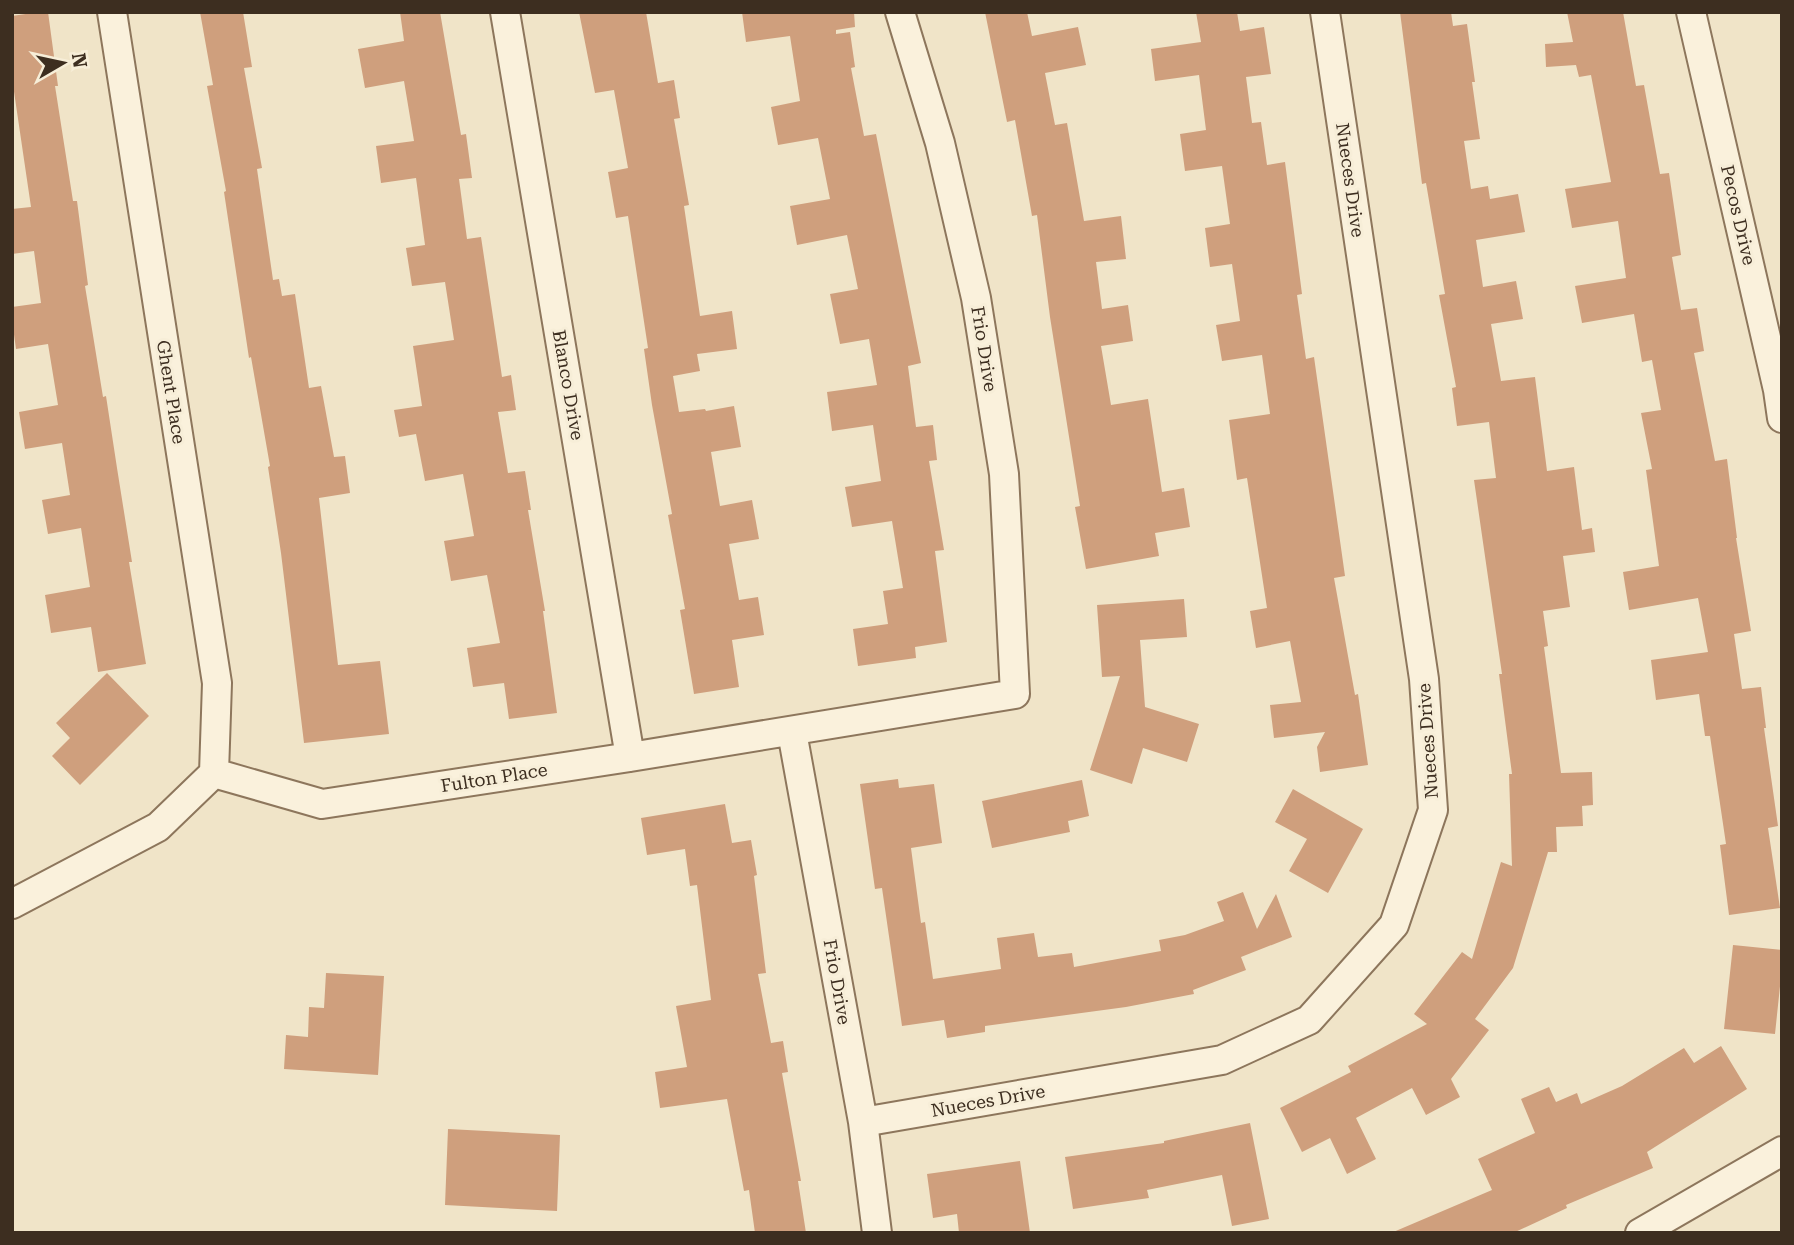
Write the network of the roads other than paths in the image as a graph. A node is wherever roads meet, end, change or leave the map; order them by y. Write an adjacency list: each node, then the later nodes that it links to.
1 (113, 12): 10 (street, Ghent Place)
2 (505, 12): 9 (street, Blanco Drive)
3 (900, 12): 7 (street, Frio Drive)
4 (1325, 12): 12 (street, Nueces Drive)
5 (1691, 12): 6 (street, Pecos Drive)
6 (1782, 418)
7 (1015, 694): 8 (street, Fulton Place)
8 (792, 732): 9 (street, Fulton Place); 12 (street, Frio Drive)
9 (630, 757): 10 (street, Fulton Place)
10 (214, 773): 11 (street)
11 (12, 904)
12 (863, 1122): 14 (street, Frio Drive)
13 (1782, 1151): 15 (street)
14 (877, 1233)
15 (1640, 1233)

